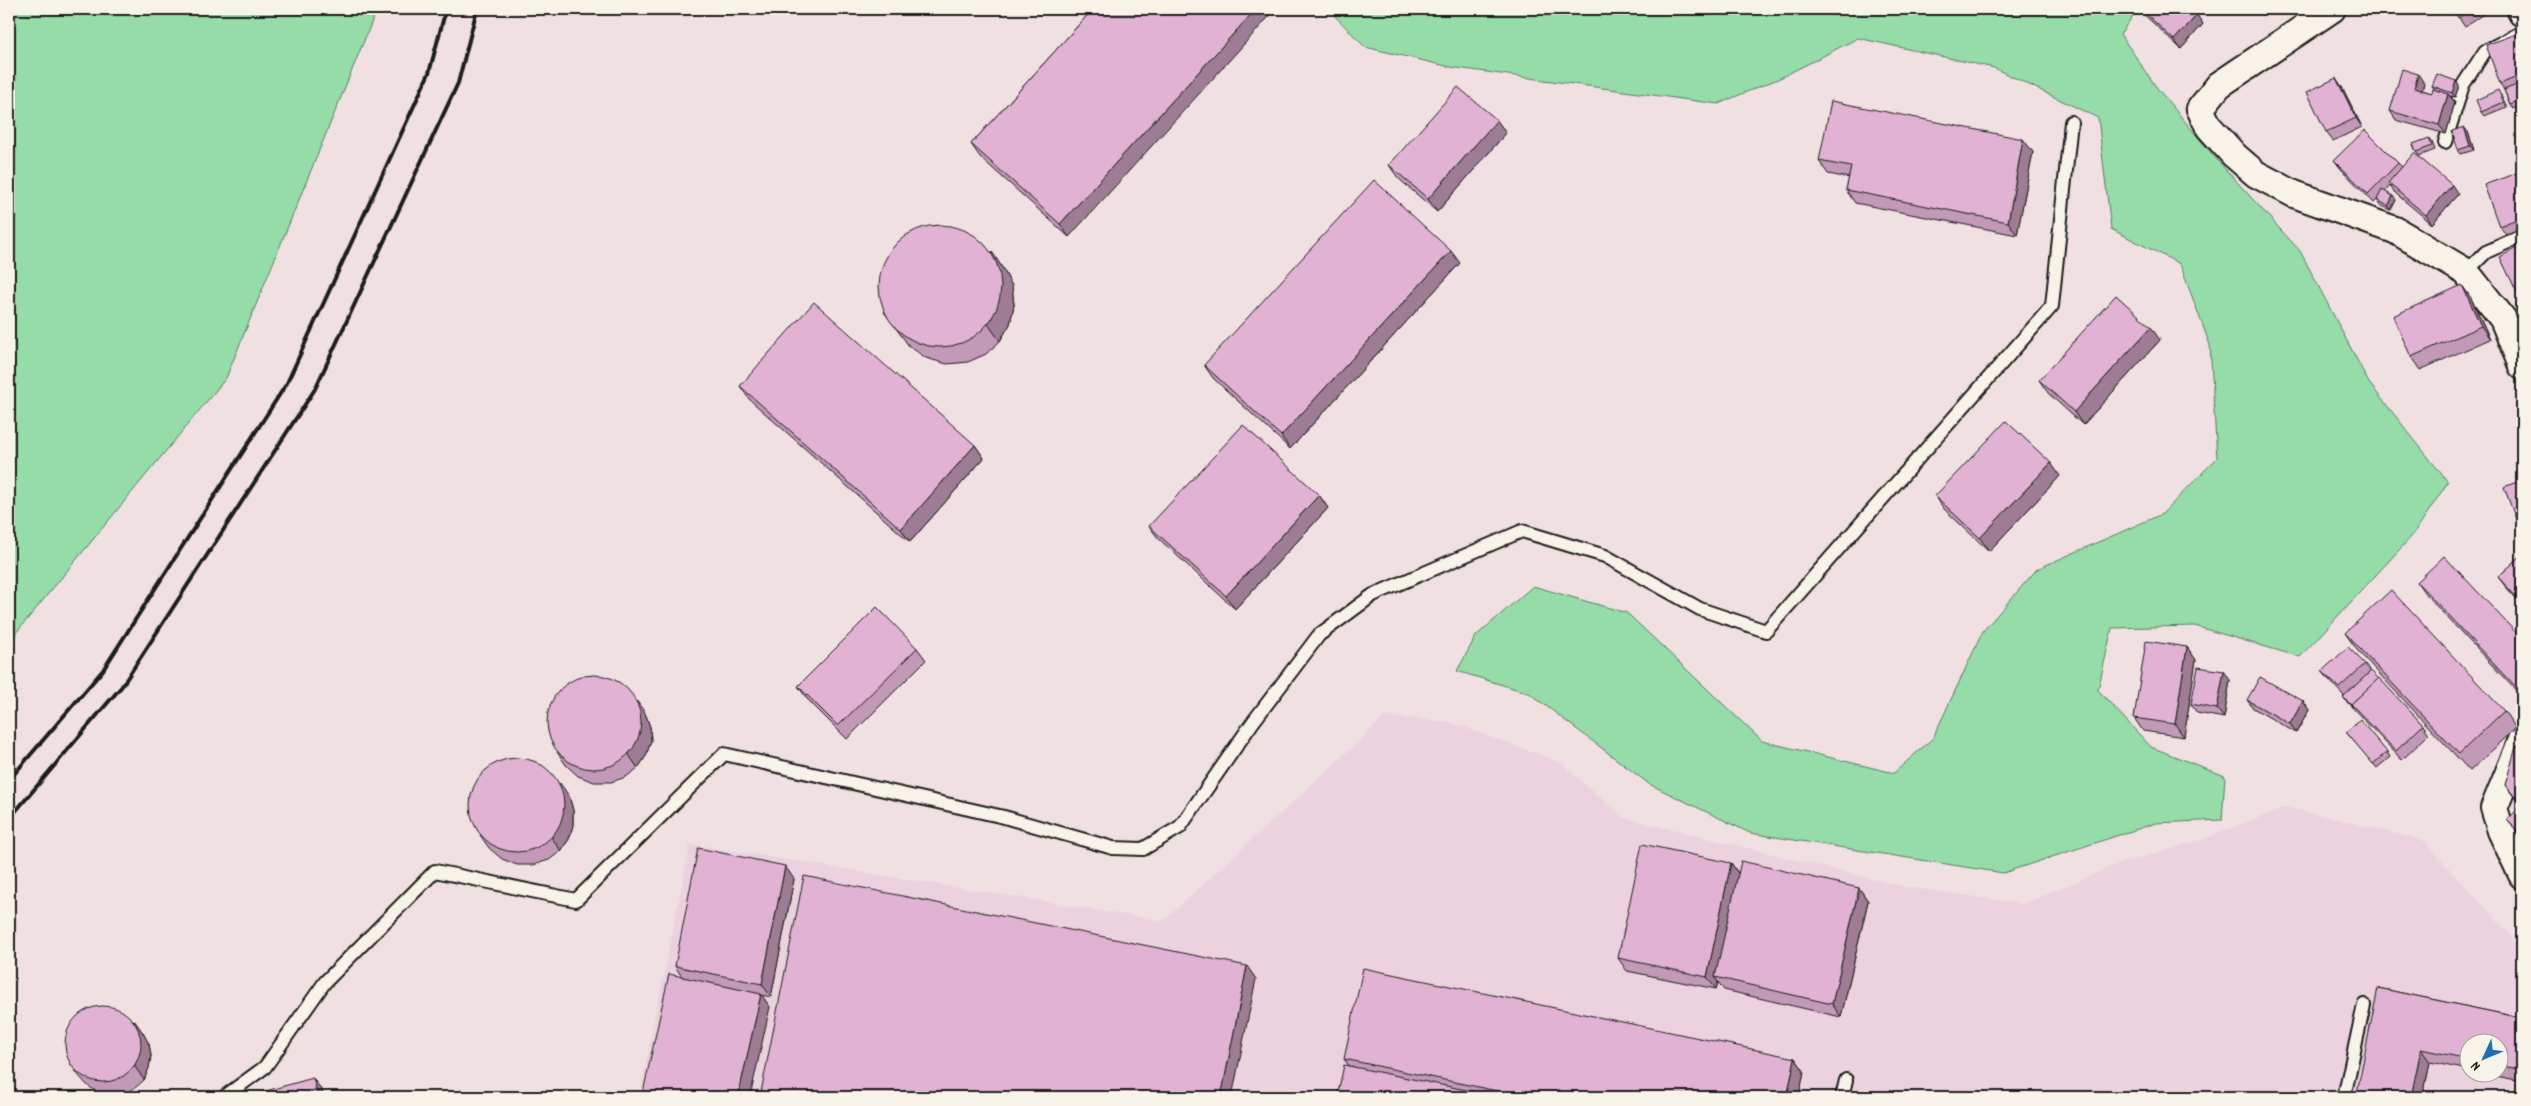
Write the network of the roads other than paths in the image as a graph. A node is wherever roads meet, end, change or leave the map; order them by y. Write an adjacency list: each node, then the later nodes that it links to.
1 (2332, 9): 8 (street)
2 (2520, 9): 3 (street)
3 (2522, 13)
4 (2522, 32): 6 (lane)
5 (2071, 122): 14 (lane)
6 (2445, 142)
7 (2522, 236): 8 (lane)
8 (2466, 272): 9 (street)
9 (2522, 366)
10 (2522, 740): 11 (street)
11 (2522, 875)
12 (2364, 1005): 16 (lane)
13 (1846, 1080): 15 (lane)
14 (224, 1097)
15 (1842, 1097)
16 (2344, 1097)

